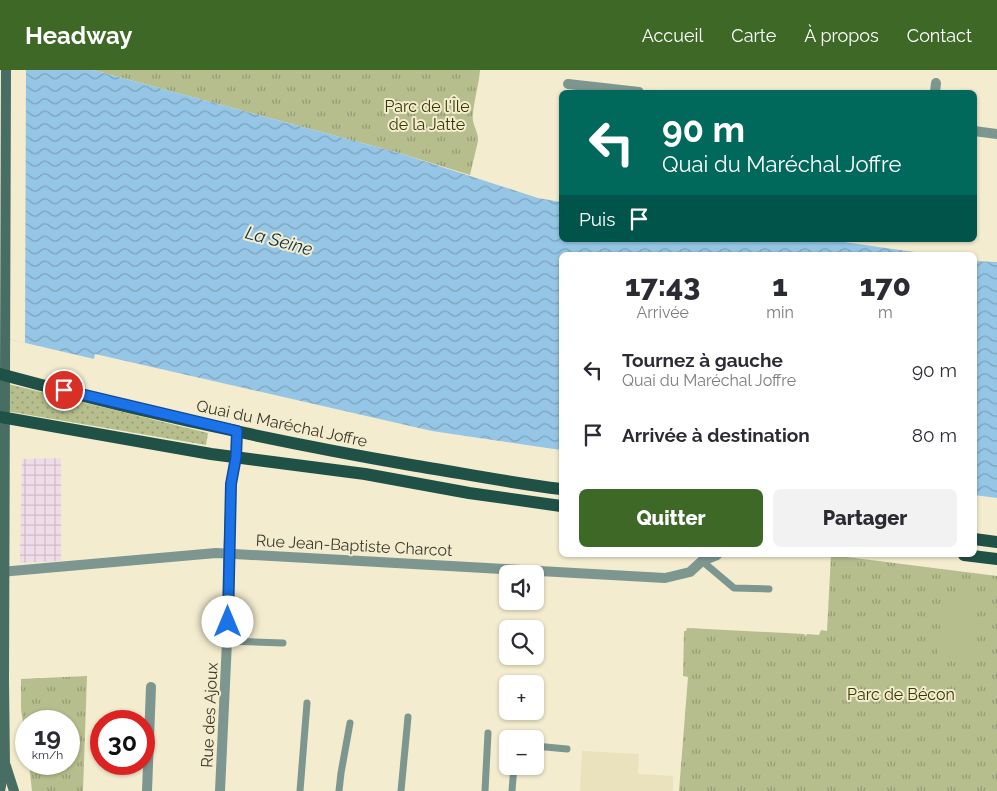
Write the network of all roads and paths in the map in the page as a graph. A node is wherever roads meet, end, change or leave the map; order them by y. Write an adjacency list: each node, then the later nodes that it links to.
1 (6, 70): 29 (main road)
2 (568, 84): 3 (street)
3 (621, 90)
4 (977, 131): 5 (street)
5 (997, 134)
6 (0, 374): 8 (main road, Quai du Maréchal Joffre)
7 (0, 417): 9 (main road, Quai du Maréchal Joffre)
8 (237, 431): 9 (street, Rue des Ajoux); 10 (main road, Quai du Maréchal Joffre)
9 (236, 457): 11 (main road, Quai du Maréchal Joffre); 14 (street, Rue des Ajoux)
10 (559, 488)
11 (559, 506)
12 (977, 539): 13 (main road)
13 (997, 542)
14 (229, 553): 16 (street, Rue Jean-Baptiste Charcot); 18 (street, Rue Jean-Baptiste Charcot); 20 (street, Rue des Ajoux)
15 (977, 557): 17 (main road)
16 (702, 558): 19 (lane)
17 (997, 559)
18 (0, 572)
19 (769, 589)
20 (227, 642): 21 (lane); 34 (street, Rue des Ajoux)
21 (283, 643)
22 (151, 687): 33 (street)
23 (307, 703): 35 (lane)
24 (408, 717): 37 (lane)
25 (350, 723): 36 (lane)
26 (488, 733): 38 (lane)
27 (544, 747): 28 (lane)
28 (567, 750)
29 (6, 765): 31 (main road); 32 (main road)
30 (513, 775): 39 (lane)
31 (0, 790)
32 (14, 791)
33 (147, 791)
34 (220, 791)
35 (300, 791)
36 (339, 791)
37 (401, 791)
38 (485, 791)
39 (512, 791)

